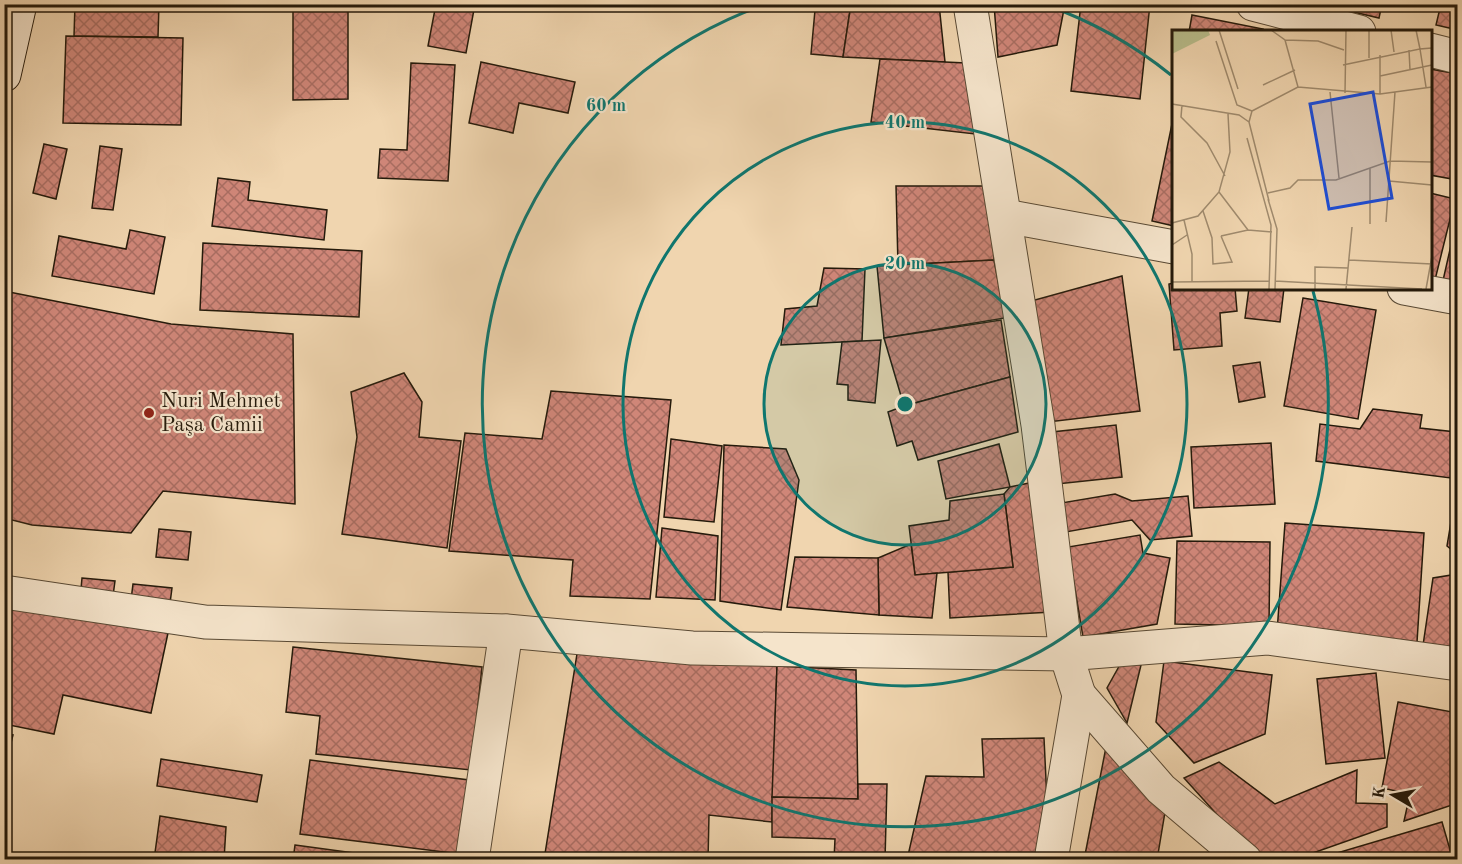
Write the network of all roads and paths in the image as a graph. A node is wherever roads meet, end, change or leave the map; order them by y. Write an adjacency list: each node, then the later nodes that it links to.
1 (20, 4): 7 (street)
2 (970, 4): 8 (street)
3 (1253, 4): 4 (street)
4 (1351, 30)
5 (1432, 50): 6 (street)
6 (1458, 57)
7 (4, 75)
8 (1005, 216): 9 (street); 14 (street)
9 (1172, 247)
10 (1415, 290): 11 (street)
11 (1458, 298)
12 (4, 592): 13 (street)
13 (506, 631): 14 (street); 17 (street)
14 (1066, 654): 15 (street); 16 (street)
15 (1458, 664)
16 (1079, 695): 18 (street); 19 (street)
17 (472, 860)
18 (1051, 860)
19 (1245, 860)

